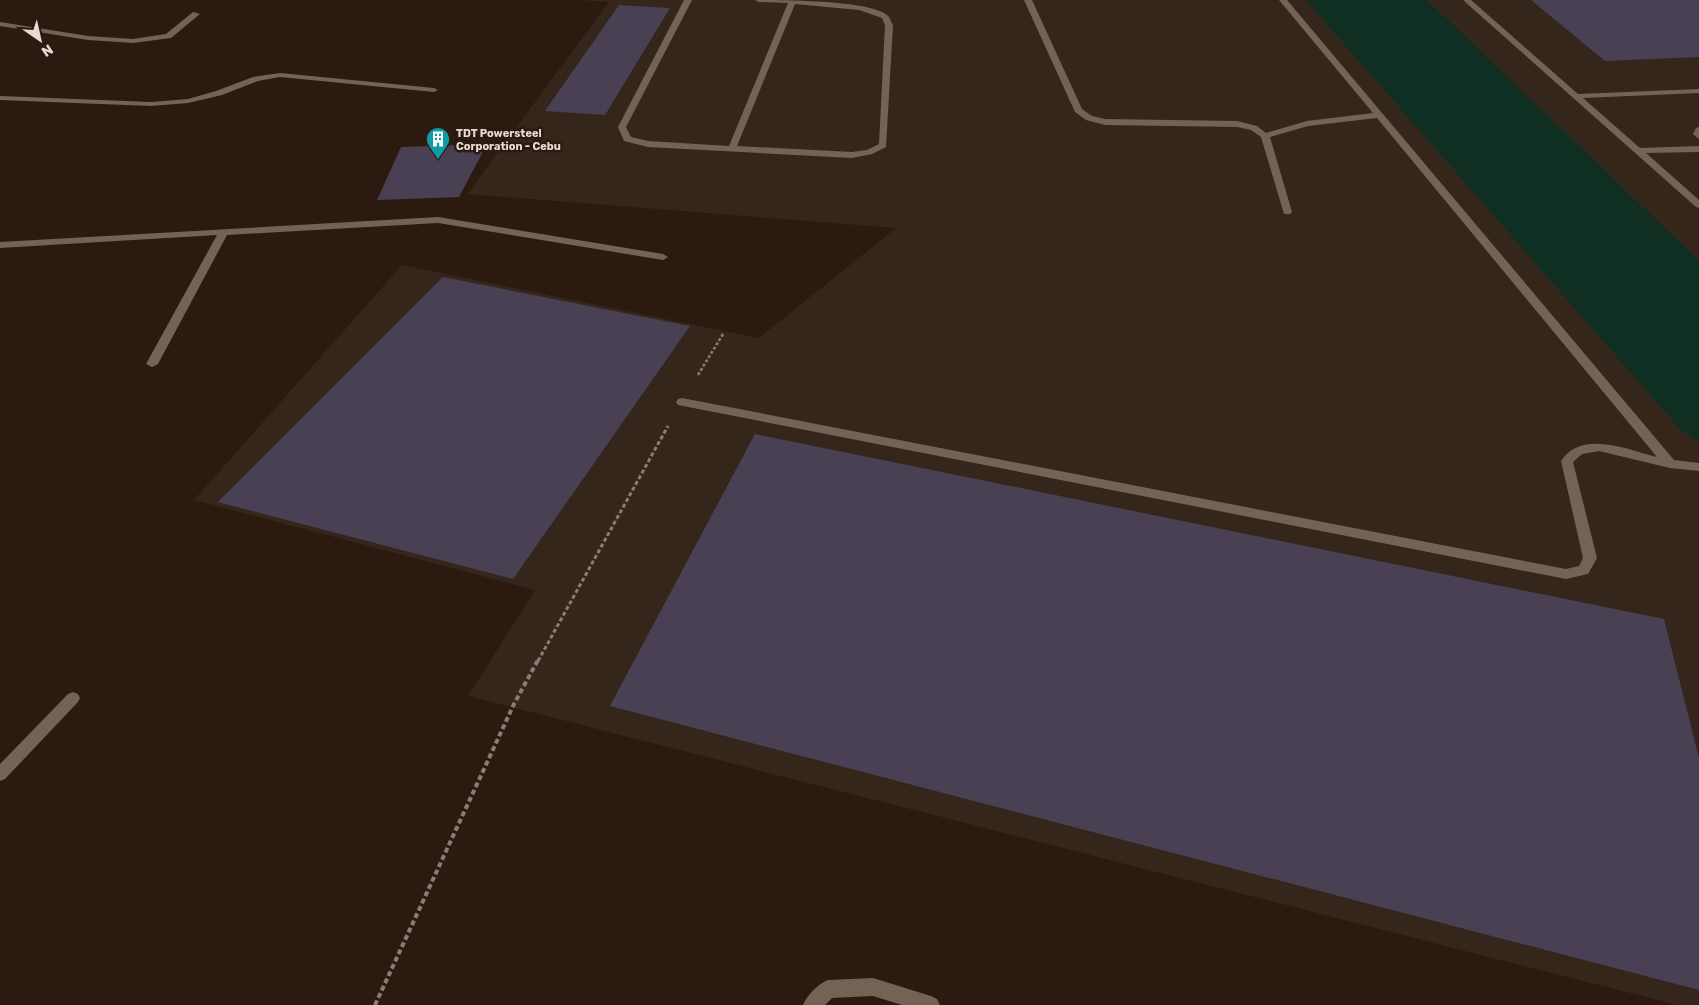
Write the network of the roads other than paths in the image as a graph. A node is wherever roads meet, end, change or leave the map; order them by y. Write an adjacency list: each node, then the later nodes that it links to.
1 (688, 0): 17 (street)
2 (759, 0): 6 (street)
3 (1028, 0): 15 (street)
4 (1283, 0): 13 (street)
5 (1467, 0): 11 (street)
6 (793, 1): 17 (street); 17 (street)
7 (196, 14): 8 (street)
8 (0, 24)
9 (434, 90): 12 (street)
10 (1699, 92): 11 (street)
11 (1577, 96): 19 (street)
12 (0, 98)
13 (1378, 115): 15 (street); 27 (street)
14 (1699, 130): 16 (street)
15 (1265, 136): 21 (street)
16 (1699, 136)
17 (732, 148)
18 (1699, 149): 19 (street)
19 (1638, 151): 20 (street)
20 (1699, 205)
21 (1287, 212)
22 (222, 233): 23 (street); 24 (street); 25 (street)
23 (0, 244)
24 (663, 258)
25 (152, 364)
26 (682, 402): 27 (street)
27 (1670, 464): 28 (street)
28 (1699, 467)
29 (73, 698): 30 (street)
30 (0, 774)
31 (812, 1005): 32 (street)
32 (931, 1005)

